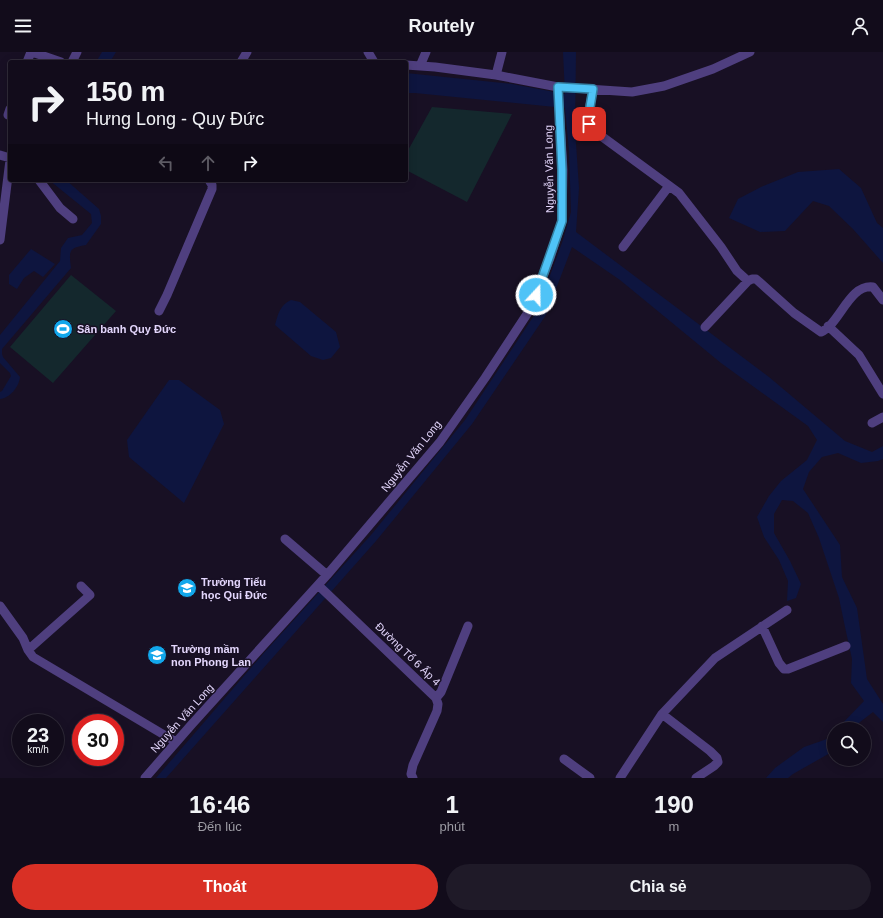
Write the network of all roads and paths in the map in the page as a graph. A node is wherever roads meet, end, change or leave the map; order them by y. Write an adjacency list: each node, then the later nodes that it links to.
1 (31, 52): 5 (street)
2 (426, 52): 7 (street)
3 (502, 52): 8 (street)
4 (750, 52): 10 (street)
5 (54, 60)
6 (408, 65): 7 (street)
7 (420, 66): 8 (street)
8 (496, 75): 9 (street)
9 (560, 87): 10 (street); 27 (street, Nguyễn Văn Long)
10 (593, 89): 14 (street)
11 (8, 175): 16 (street)
12 (40, 182): 15 (street)
13 (210, 182): 20 (street)
14 (668, 186): 17 (street); 18 (street)
15 (73, 219)
16 (0, 240)
17 (624, 247)
18 (748, 281): 21 (street); 22 (street)
19 (883, 300): 21 (street)
20 (159, 311)
21 (828, 326): 23 (street)
22 (705, 327)
23 (883, 394)
24 (883, 417): 25 (street)
25 (872, 423)
26 (285, 539): 27 (street)
27 (327, 575): 28 (street, Nguyễn Văn Long)
28 (318, 585): 36 (street, Đường Tổ 6 Ấp 4); 38 (street, Nguyễn Văn Long)
29 (81, 586): 35 (street)
30 (0, 606): 35 (street)
31 (787, 610): 33 (street)
32 (468, 626): 36 (street)
33 (762, 626): 34 (street); 37 (street)
34 (846, 646)
35 (28, 650): 38 (street)
36 (436, 698): 41 (street, Đường Tổ 6 Ấp 4)
37 (662, 714): 43 (street); 44 (street)
38 (176, 742): 40 (street, Nguyễn Văn Long)
39 (564, 759): 42 (street)
40 (145, 778)
41 (413, 778)
42 (590, 778)
43 (620, 778)
44 (696, 778)

